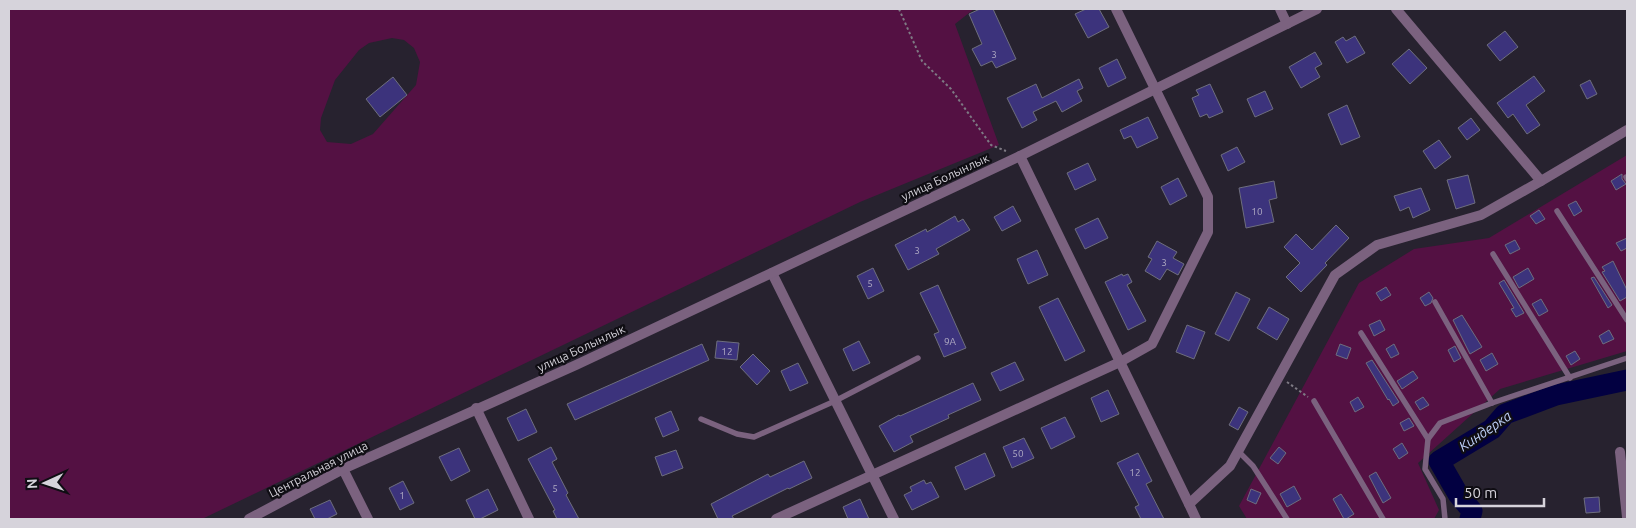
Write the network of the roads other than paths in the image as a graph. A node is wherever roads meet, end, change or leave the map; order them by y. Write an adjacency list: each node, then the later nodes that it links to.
1 (1116, 9): 6 (street)
2 (1280, 9): 5 (street)
3 (1317, 9): 5 (street, улица Болынлык)
4 (1396, 9): 9 (street)
5 (1287, 24): 6 (street, улица Болынлык)
6 (1155, 89): 8 (street, улица Болынлык); 18 (street)
7 (1627, 130): 9 (street)
8 (1020, 156): 12 (street, улица Болынлык); 18 (street)
9 (1541, 181): 27 (street)
10 (1557, 211): 14 (lane)
11 (1493, 254): 19 (lane)
12 (772, 272): 20 (street); 23 (street, улица Болынлык)
13 (1434, 302): 22 (lane)
14 (1627, 320)
15 (1361, 333): 25 (lane)
16 (918, 358): 20 (lane)
17 (1627, 358): 19 (lane)
18 (1120, 362): 30 (street); 31 (street)
19 (1570, 378): 22 (lane)
20 (835, 401): 24 (lane); 30 (street)
21 (1314, 401): 40 (lane)
22 (1492, 403): 25 (lane)
23 (476, 408): 26 (street, улица Болынлык); 35 (street)
24 (701, 419)
25 (1428, 439): 41 (lane)
26 (400, 442): 29 (street, Центральная улица)
27 (1238, 450): 31 (street); 39 (lane)
28 (1620, 452): 32 (street)
29 (342, 469): 33 (street, Центральная улица); 34 (street)
30 (872, 475): 36 (street); 37 (street)
31 (1189, 504): 38 (street)
32 (1627, 516)
33 (249, 519)
34 (368, 519)
35 (528, 519)
36 (776, 519)
37 (894, 519)
38 (1196, 519)
39 (1287, 519)
40 (1383, 519)
41 (1445, 519)

